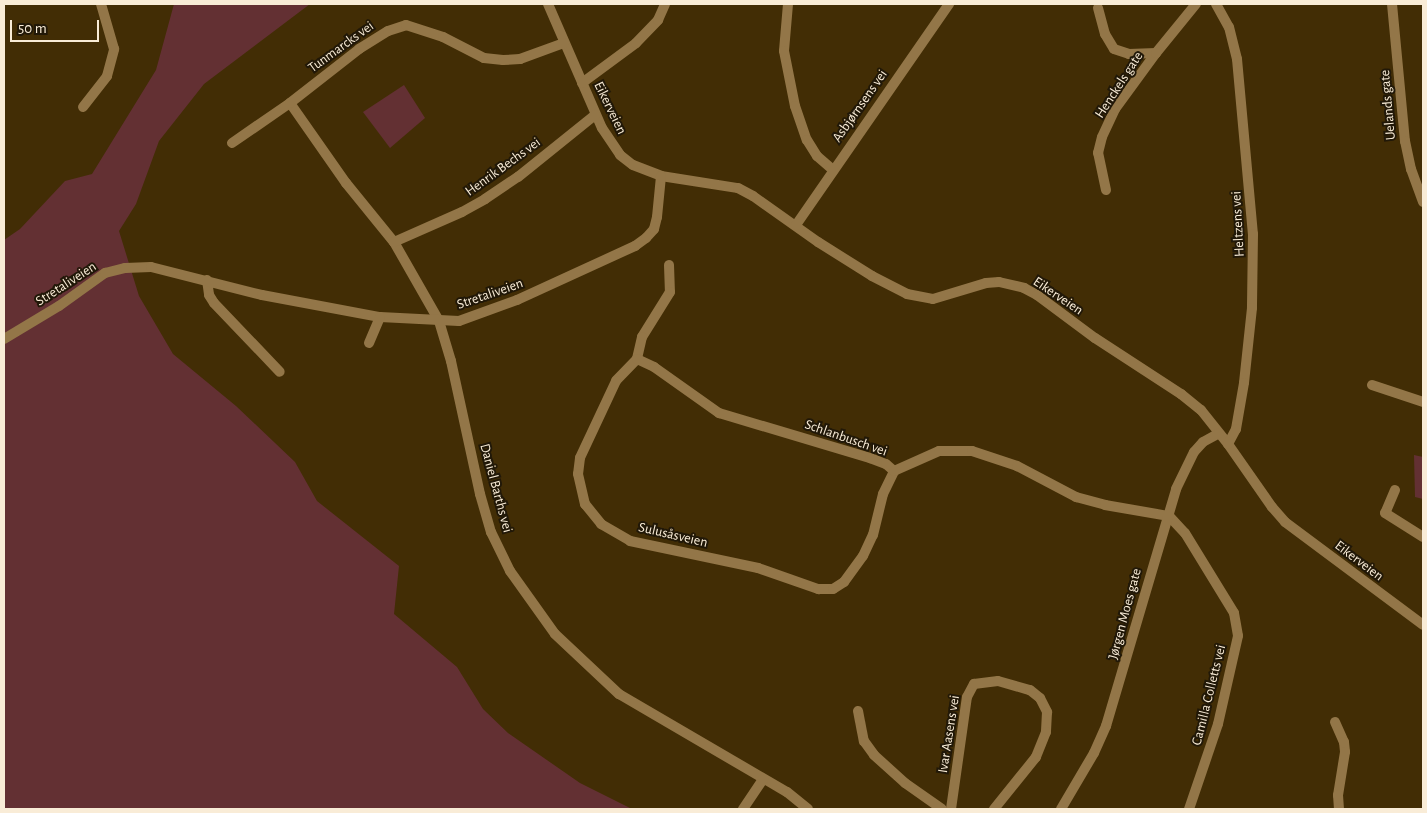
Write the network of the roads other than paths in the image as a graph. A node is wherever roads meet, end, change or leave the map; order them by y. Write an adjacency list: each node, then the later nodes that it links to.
1 (101, 4): 14 (street)
2 (548, 4): 10 (street, Eikerveien)
3 (665, 4): 12 (street)
4 (788, 4): 17 (street)
5 (949, 4): 17 (street, Asbjørnsens vei)
6 (1196, 4): 11 (street, Henckels gate)
7 (1216, 4): 34 (street, Heltzens vei)
8 (1392, 4): 20 (street, Uelands gate)
9 (1098, 8): 11 (street, Henckels gate)
10 (564, 43): 12 (street, Eikerveien); 13 (street, Tunmarcks vei)
11 (1156, 53): 19 (street, Henckels gate)
12 (582, 82): 15 (street, Eikerveien)
13 (290, 103): 16 (street, Tunmarcks vei); 22 (street, Daniel Barths vei)
14 (83, 107)
15 (596, 115): 18 (street, Eikerveien); 22 (street, Henrik Bechs vei)
16 (232, 143)
17 (832, 170): 21 (street, Asbjørnsens vei)
18 (661, 176): 21 (street, Eikerveien); 26 (street, Stretaliveien)
19 (1106, 190)
20 (1423, 202)
21 (796, 225): 33 (street, Eikerveien)
22 (394, 242): 26 (street, Daniel Barths vei)
23 (669, 265): 29 (street, Sulusåsveien)
24 (208, 280): 25 (street, Stretaliveien); 27 (street, Stretaliveien); 30 (street)
25 (380, 318): 26 (street, Stretaliveien); 28 (street)
26 (439, 321): 42 (street, Daniel Barths vei)
27 (4, 339)
28 (368, 343)
29 (637, 359): 35 (street, Schlanbusch vei); 35 (street, Sulusåsveien)
30 (280, 372)
31 (1372, 385): 32 (street)
32 (1423, 402)
33 (1219, 433): 34 (street, Eikerveien); 37 (street, Jørgen Moes gate)
34 (1228, 444): 39 (street, Eikerveien)
35 (894, 471): 37 (street, Schlanbusch vei)
36 (1395, 490): 38 (street)
37 (1169, 516): 48 (street, Jørgen Moes gate); 49 (street, Camilla Colletts vei)
38 (1423, 537)
39 (1423, 626)
40 (858, 711): 45 (street)
41 (1335, 722): 50 (street)
42 (763, 778): 43 (street); 44 (street, Daniel Barths vei)
43 (742, 809)
44 (808, 809)
45 (942, 809)
46 (951, 809): 47 (street, Ivar Aasens vei)
47 (994, 809)
48 (1061, 809)
49 (1189, 809)
50 (1339, 809)

